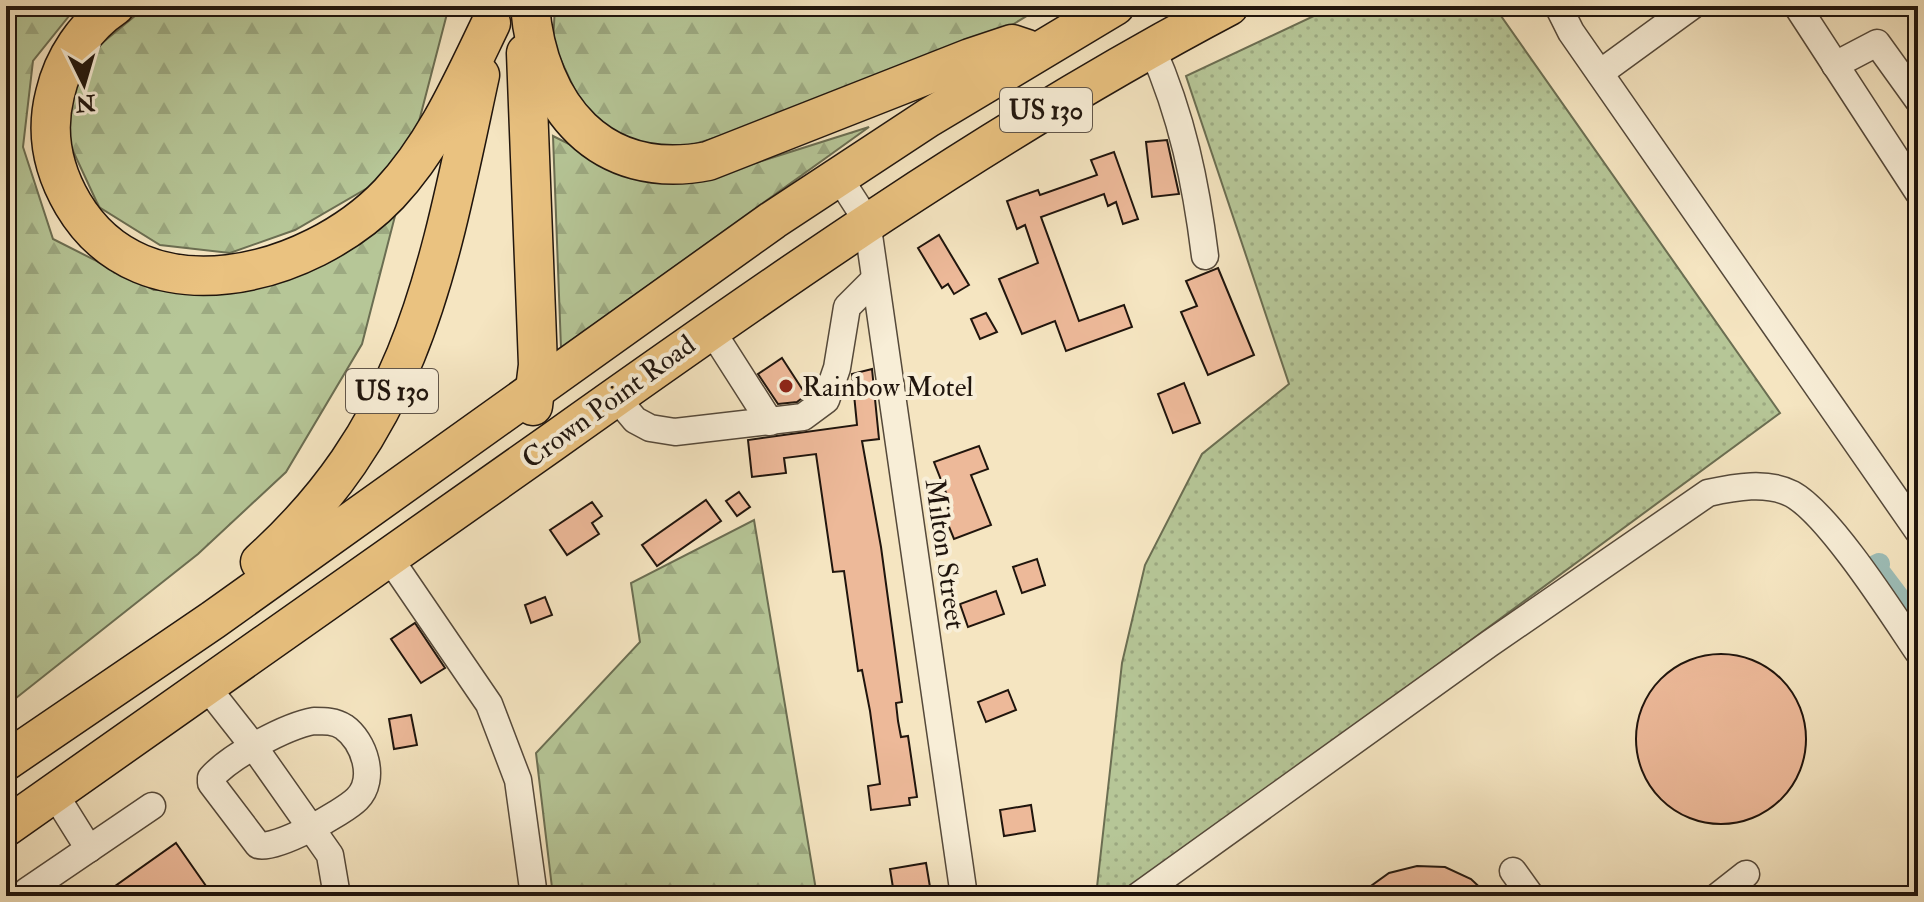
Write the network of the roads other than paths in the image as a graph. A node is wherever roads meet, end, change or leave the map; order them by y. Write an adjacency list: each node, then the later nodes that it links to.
1 (115, 6): 9 (highway)
2 (529, 6): 12 (highway); 22 (highway)
3 (1115, 6): 12 (highway)
4 (1229, 6): 11 (highway, Crown Point Road / US 130)
5 (1544, 6): 10 (street)
6 (1558, 6): 10 (street)
7 (1692, 6): 14 (street)
8 (1797, 6): 13 (street)
9 (493, 14): 29 (highway, US 130)
10 (1571, 32): 14 (street)
11 (1152, 48): 18 (highway, Crown Point Road / US 130); 19 (street)
12 (1037, 52): 16 (highway)
13 (1835, 65): 15 (street); 17 (street)
14 (1600, 73): 25 (street)
15 (1918, 100)
16 (838, 176): 18 (street); 22 (highway)
17 (1918, 192)
18 (867, 221): 20 (street, Milton Street); 21 (highway, Crown Point Road / US 130)
19 (1205, 256)
20 (874, 280): 24 (street); 43 (street, Milton Street)
21 (710, 328): 23 (highway, Crown Point Road / US 130); 24 (street)
22 (538, 387): 26 (highway); 29 (highway)
23 (615, 396): 24 (street); 26 (highway, Crown Point Road / US 130)
24 (770, 422)
25 (1918, 531)
26 (422, 533): 27 (highway, Crown Point Road / US 130)
27 (388, 556): 30 (highway, Crown Point Road / US 130); 42 (street)
28 (1918, 652): 44 (street)
29 (136, 670): 32 (highway, US 130)
30 (206, 686): 31 (street); 33 (highway, Crown Point Road / US 130)
31 (254, 747): 36 (street); 36 (street); 36 (street)
32 (6, 761)
33 (54, 793): 35 (highway, Crown Point Road / US 130); 37 (street)
34 (152, 806): 37 (street)
35 (6, 827)
36 (310, 828): 41 (street)
37 (89, 849): 40 (street)
38 (1513, 871): 45 (street)
39 (1746, 874): 46 (street)
40 (27, 891)
41 (337, 896)
42 (534, 896)
43 (964, 896)
44 (1138, 896)
45 (1531, 896)
46 (1718, 896)

